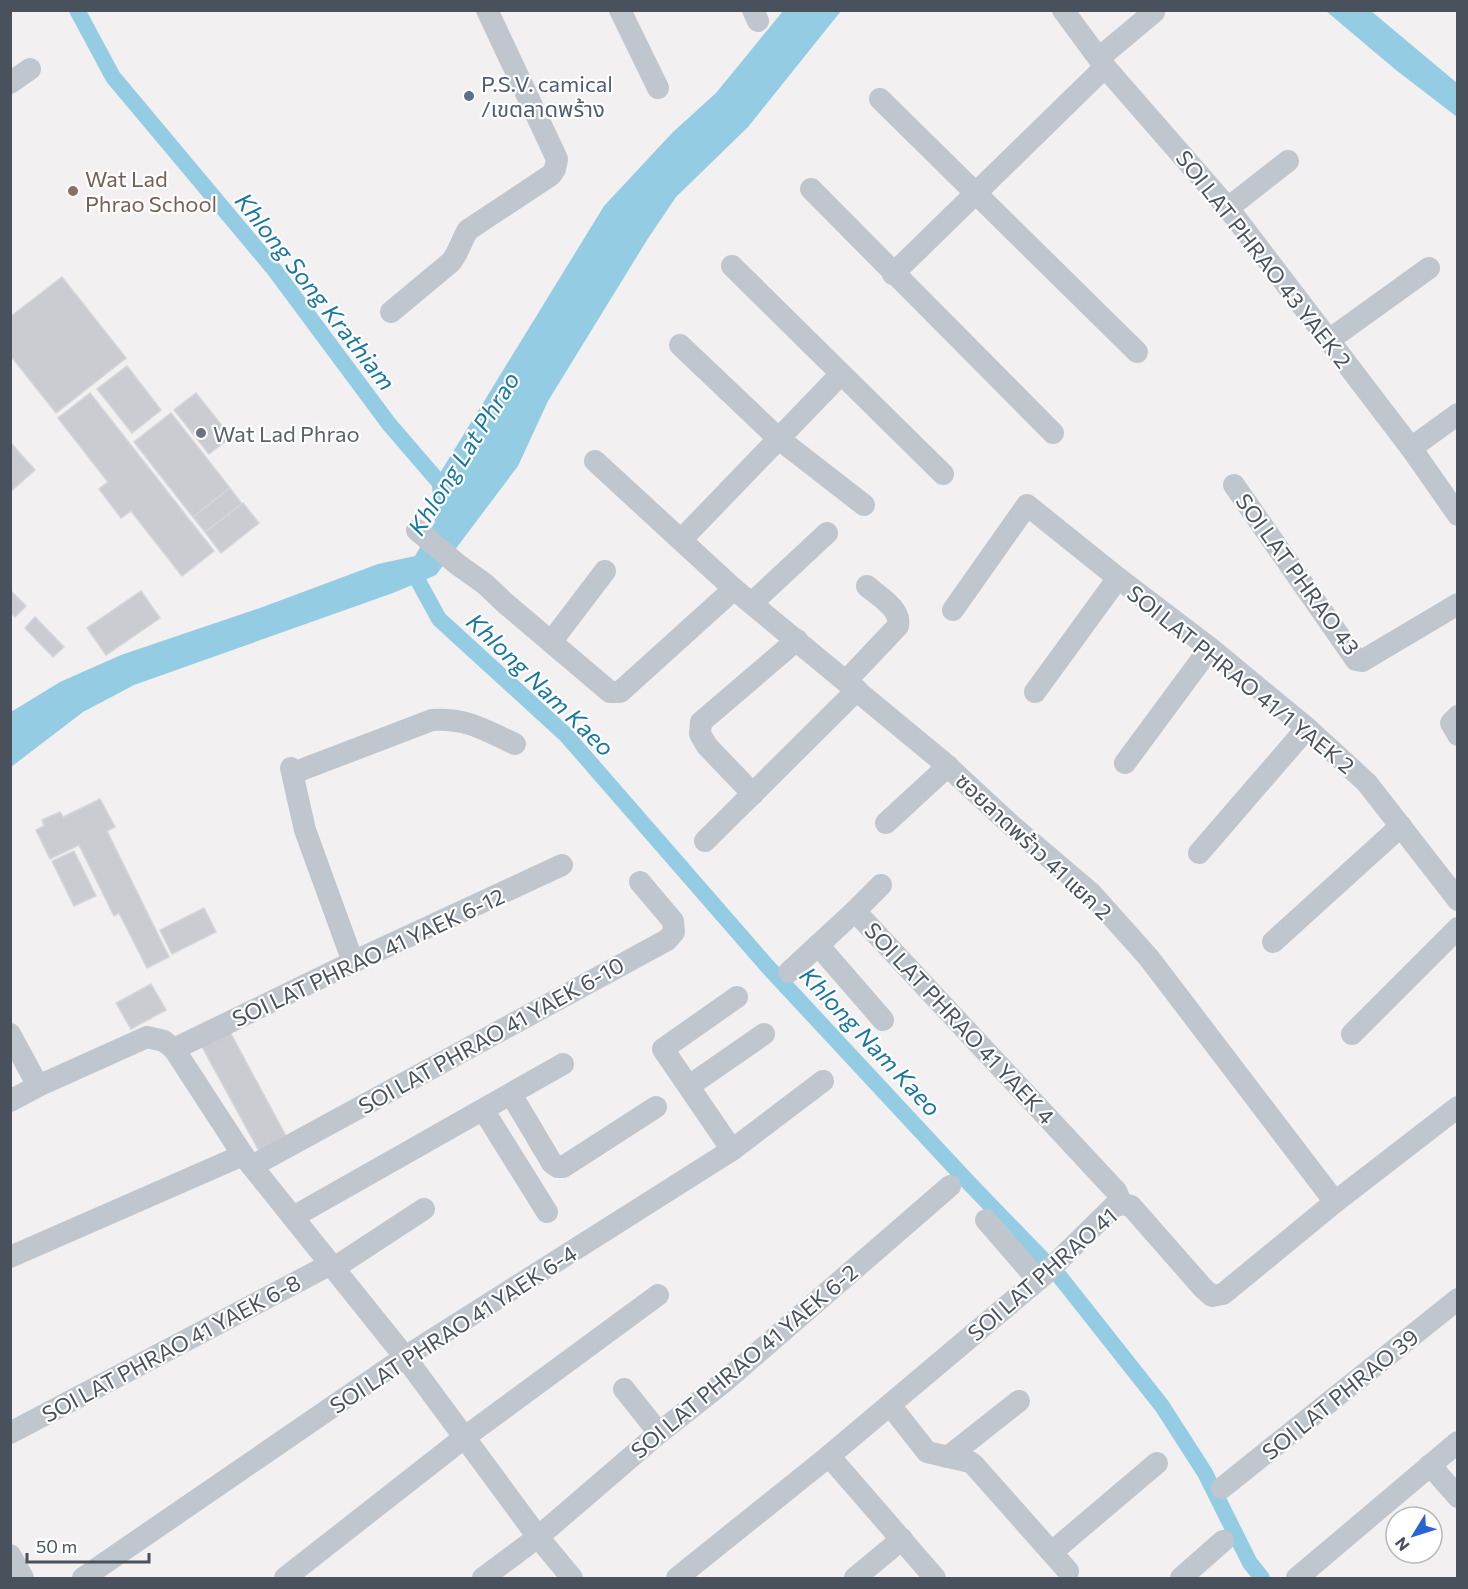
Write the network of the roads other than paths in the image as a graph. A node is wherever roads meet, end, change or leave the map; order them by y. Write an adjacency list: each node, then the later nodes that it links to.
1 (487, 10): 17 (street)
2 (620, 10): 8 (street)
3 (1063, 10): 5 (street, SOI LAT PHRAO 43 YAEK 2)
4 (1154, 12): 5 (street)
5 (1102, 62): 12 (street); 13 (street, SOI LAT PHRAO 43 YAEK 2)
6 (30, 69): 7 (street)
7 (10, 83)
8 (658, 88)
9 (880, 99): 12 (street)
10 (1288, 161): 13 (street)
11 (811, 189): 16 (street)
12 (977, 193): 16 (street); 20 (street)
13 (1228, 207): 18 (street, SOI LAT PHRAO 43 YAEK 2)
14 (732, 266): 21 (street)
15 (1429, 268): 18 (street)
16 (893, 274): 23 (street)
17 (392, 312)
18 (1329, 340): 25 (street, SOI LAT PHRAO 43 YAEK 2)
19 (680, 345): 24 (street)
20 (1137, 352)
21 (840, 375): 24 (street); 27 (street)
22 (1458, 414): 25 (street)
23 (1053, 433)
24 (779, 439): 29 (street); 33 (street)
25 (1411, 448): 30 (street, SOI LAT PHRAO 43 YAEK 2)
26 (595, 461): 33 (street, ซอยลาดพร้าว 41 แยก 2)
27 (943, 474)
28 (1234, 485): 38 (street, SOI LAT PHRAO 43)
29 (864, 505)
30 (1458, 515)
31 (417, 530): 41 (street)
32 (827, 533): 37 (street)
33 (681, 540): 37 (street, ซอยลาดพร้าว 41 แยก 2)
34 (605, 571): 41 (street)
35 (1118, 578): 39 (street, SOI LAT PHRAO 41/1 YAEK 2); 42 (street, SOI LAT PHRAO 41/1 YAEK 2); 44 (street)
36 (867, 586): 43 (street)
37 (743, 596): 40 (street, ซอยลาดพร้าว 41 แยก 2); 41 (street)
38 (1458, 604)
39 (953, 610)
40 (797, 640): 43 (street, ซอยลาดพร้าว 41 แยก 2); 51 (street)
41 (551, 642)
42 (1210, 648): 46 (street, SOI LAT PHRAO 41/1 YAEK 2); 49 (street)
43 (852, 685): 50 (street, ซอยลาดพร้าว 41 แยก 2); 51 (street)
44 (1035, 692)
45 (1458, 716): 47 (street)
46 (1307, 728): 53 (street, SOI LAT PHRAO 41/1 YAEK 2); 55 (street)
47 (1458, 735)
48 (515, 744): 64 (street)
49 (1125, 763)
50 (948, 766): 52 (street); 84 (street, ซอยลาดพร้าว 41 แยก 2)
51 (753, 794): 54 (street)
52 (886, 823)
53 (1401, 826): 59 (street, SOI LAT PHRAO 41/1 YAEK 2); 62 (street)
54 (705, 841)
55 (1199, 853)
56 (562, 865): 64 (street, SOI LAT PHRAO 41 YAEK 6-12)
57 (640, 882): 82 (street, SOI LAT PHRAO 41 YAEK 6-10)
58 (881, 885): 60 (street)
59 (1458, 900)
60 (855, 911): 63 (street, SOI LAT PHRAO 41 YAEK 4); 85 (street, SOI LAT PHRAO 41 YAEK 4)
61 (1458, 928): 70 (street)
62 (1274, 942)
63 (818, 945): 65 (street, SOI LAT PHRAO 41 YAEK 4); 67 (street)
64 (353, 962): 71 (street, SOI LAT PHRAO 41 YAEK 6-12)
65 (789, 972)
66 (738, 996): 75 (street)
67 (883, 1020)
68 (10, 1034): 74 (street)
69 (764, 1034): 75 (street)
70 (1352, 1034)
71 (174, 1049): 74 (street); 82 (street)
72 (563, 1064): 76 (street)
73 (823, 1081): 81 (street, SOI LAT PHRAO 41 YAEK 6-4)
74 (38, 1086): 77 (street)
75 (689, 1086): 81 (street)
76 (511, 1094): 78 (street); 80 (street)
77 (10, 1101)
78 (656, 1107)
79 (1458, 1107): 84 (street, SOI LAT PHRAO 41)
80 (484, 1111): 87 (street); 88 (street)
81 (732, 1150): 95 (street, SOI LAT PHRAO 41 YAEK 6-4)
82 (247, 1160): 88 (street); 90 (street)
83 (950, 1186): 100 (street, SOI LAT PHRAO 41 YAEK 6-2)
84 (1335, 1202): 85 (street, SOI LAT PHRAO 41)
85 (1122, 1204): 92 (street, SOI LAT PHRAO 41)
86 (424, 1209): 91 (street, SOI LAT PHRAO 41 YAEK 6-8)
87 (547, 1212)
88 (293, 1217): 91 (street)
89 (986, 1220): 92 (street)
90 (10, 1257)
91 (332, 1266): 95 (street); 99 (street, SOI LAT PHRAO 41 YAEK 6-8)
92 (1048, 1271): 98 (street, SOI LAT PHRAO 41)
93 (658, 1294): 101 (street)
94 (1458, 1299): 107 (street, SOI LAT PHRAO 39)
95 (405, 1357): 101 (street); 116 (street, SOI LAT PHRAO 41 YAEK 6-4)
96 (624, 1389): 100 (street)
97 (1019, 1401): 104 (street)
98 (890, 1405): 103 (street, SOI LAT PHRAO 41); 104 (street)
99 (10, 1433)
100 (659, 1433): 109 (street, SOI LAT PHRAO 41 YAEK 6-2)
101 (465, 1437): 109 (street); 117 (street)
102 (1458, 1442): 106 (street)
103 (829, 1455): 110 (street); 120 (street, SOI LAT PHRAO 41)
104 (948, 1457): 112 (street)
105 (1157, 1463): 112 (street)
106 (1430, 1465): 108 (street); 124 (street)
107 (1222, 1488)
108 (1458, 1497)
109 (538, 1537): 118 (street, SOI LAT PHRAO 41 YAEK 6-2); 119 (street)
110 (902, 1539): 121 (street); 122 (street)
111 (1223, 1541): 123 (street)
112 (1052, 1552): 114 (street)
113 (10, 1556): 115 (street)
114 (1068, 1571)
115 (23, 1578)
116 (83, 1578)
117 (285, 1578)
118 (483, 1578)
119 (572, 1578)
120 (677, 1578)
121 (855, 1578)
122 (935, 1578)
123 (1181, 1578)
124 (1297, 1578)

